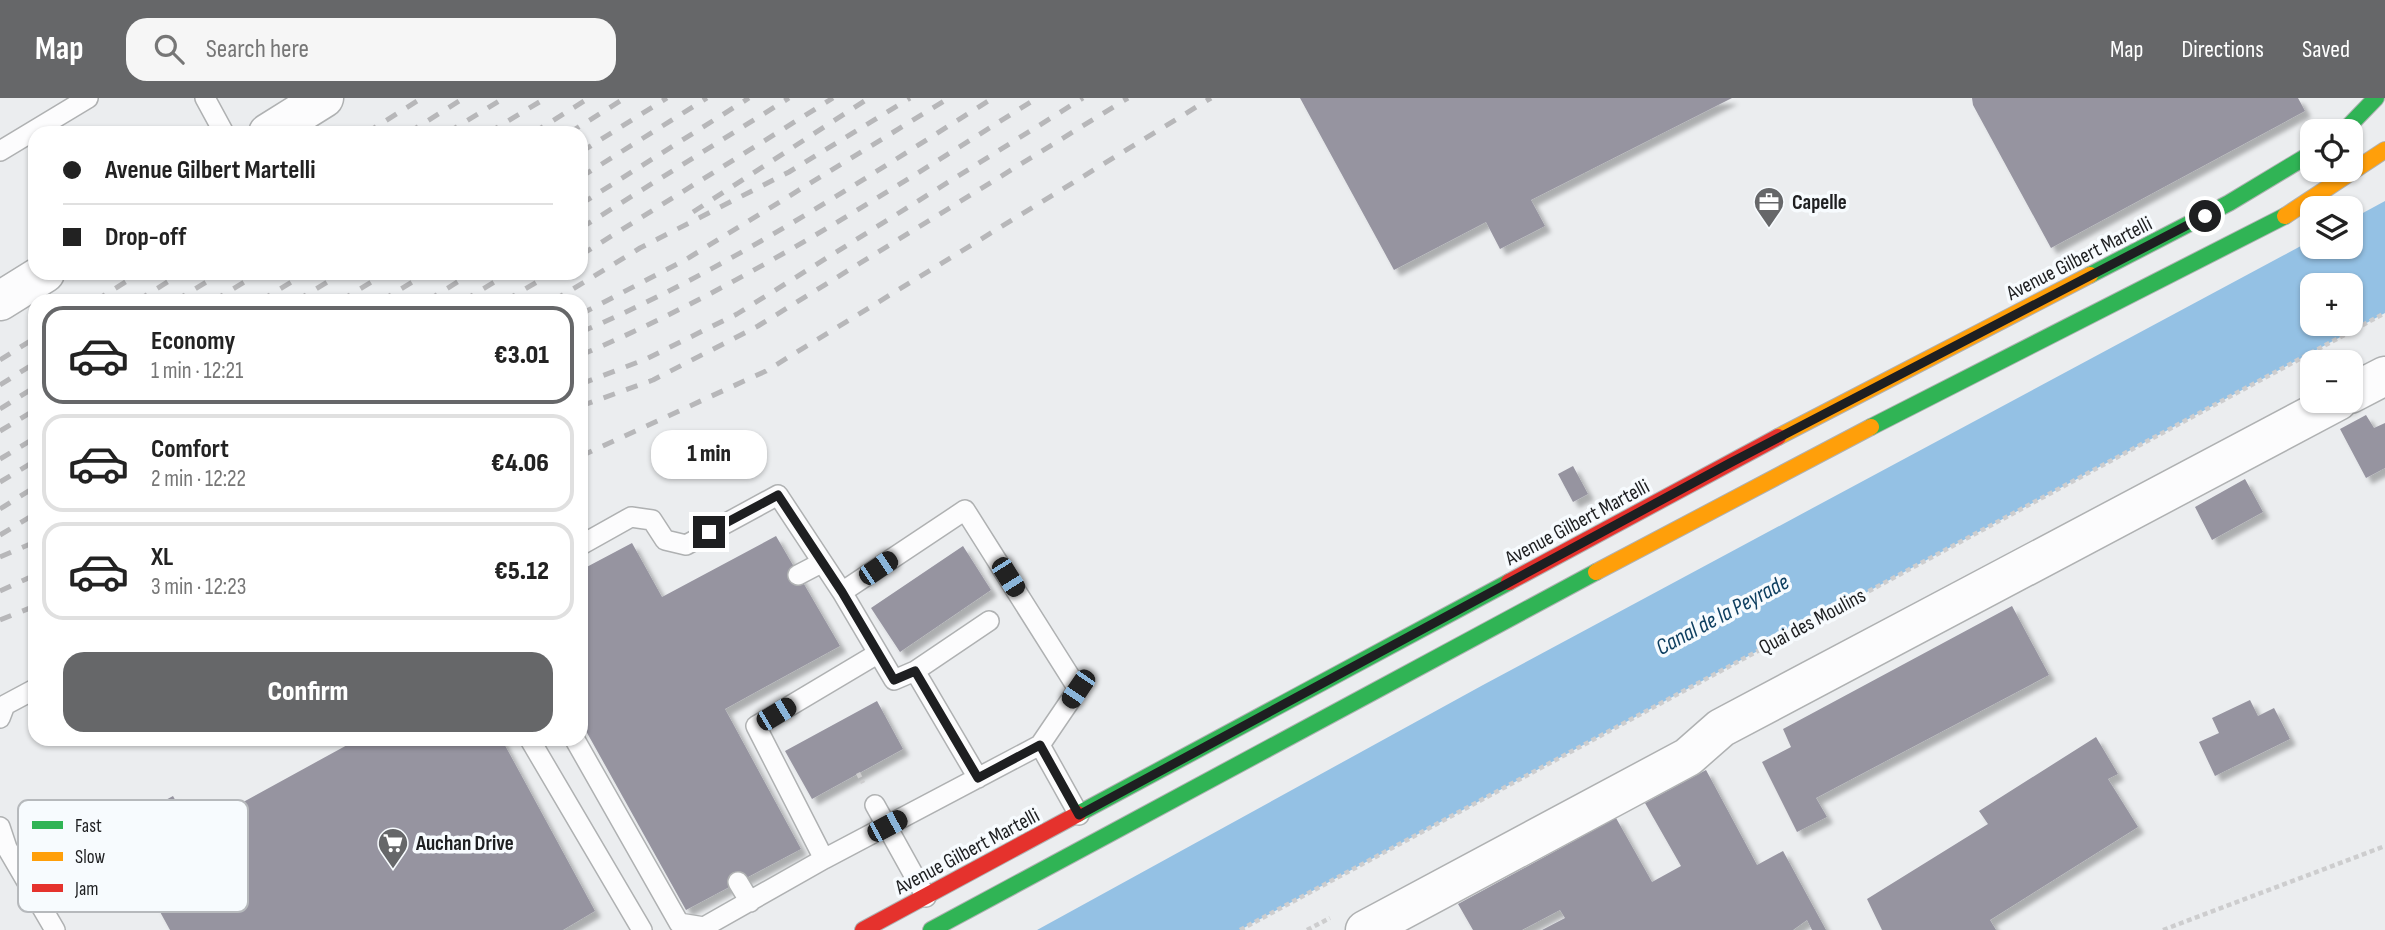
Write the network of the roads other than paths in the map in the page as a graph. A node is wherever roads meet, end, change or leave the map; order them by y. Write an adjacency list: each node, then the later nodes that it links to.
1 (88, 98): 6 (lane)
2 (205, 98): 7 (lane)
3 (324, 98): 8 (street)
4 (2376, 98): 5 (main road)
5 (2358, 119)
6 (42, 126)
7 (220, 126)
8 (279, 126)
9 (28, 134): 11 (lane)
10 (2385, 150): 44 (main road)
11 (0, 151)
12 (2300, 160): 32 (main road, Avenue Gilbert Martelli)
13 (34, 280): 14 (street)
14 (0, 301)
15 (2385, 376): 16 (street)
16 (2363, 387)
17 (2315, 413): 45 (street)
18 (588, 541): 19 (lane)
19 (821, 563): 20 (lane); 21 (lane)
20 (798, 575)
21 (842, 592): 23 (lane); 27 (lane)
22 (989, 621): 24 (lane)
23 (877, 654): 24 (lane); 35 (lane)
24 (915, 671): 30 (lane)
25 (28, 693): 26 (lane)
26 (0, 718)
27 (1040, 745): 30 (lane); 32 (lane)
28 (534, 746): 42 (lane)
29 (579, 746): 39 (lane)
30 (978, 778): 33 (lane)
31 (876, 805): 33 (lane)
32 (1079, 815): 38 (main road, Avenue Gilbert Martelli)
33 (887, 826): 35 (lane); 38 (lane)
34 (0, 827): 36 (lane)
35 (824, 859): 39 (lane)
36 (18, 867)
37 (738, 882): 39 (lane)
38 (926, 897): 43 (main road, Avenue Gilbert Martelli)
39 (750, 902)
40 (44, 912): 41 (lane)
41 (55, 930)
42 (642, 930)
43 (863, 930)
44 (931, 930)
45 (1365, 930)

